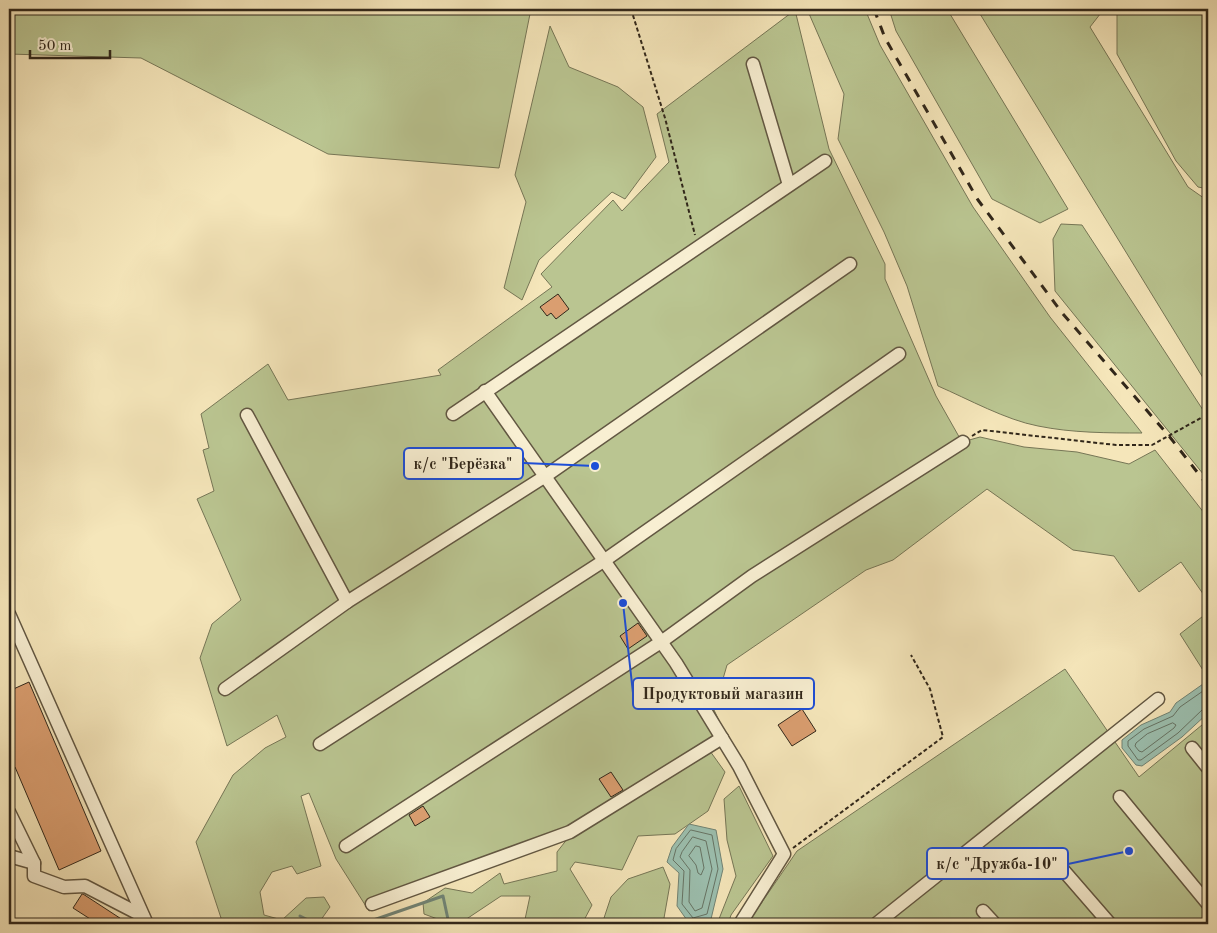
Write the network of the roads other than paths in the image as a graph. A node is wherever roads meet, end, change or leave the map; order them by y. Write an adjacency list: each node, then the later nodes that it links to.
1 (753, 64): 3 (street)
2 (825, 161): 3 (street)
3 (789, 185): 6 (street)
4 (850, 264): 10 (street)
5 (899, 354): 11 (street)
6 (485, 391): 7 (street); 10 (street)
7 (453, 414)
8 (247, 415): 12 (street)
9 (962, 442): 14 (street)
10 (544, 477): 11 (street); 12 (street)
11 (605, 560): 14 (street); 18 (street)
12 (347, 602): 15 (street)
13 (9, 614): 30 (street)
14 (661, 642): 17 (street); 23 (street)
15 (225, 689)
16 (1158, 699): 32 (street)
17 (723, 740): 27 (street); 31 (street)
18 (320, 744)
19 (1192, 748): 20 (street)
20 (1208, 768)
21 (1120, 797): 28 (street)
22 (9, 812): 26 (street)
23 (346, 846)
24 (9, 856): 26 (street)
25 (1051, 856): 34 (street)
26 (34, 863): 30 (street)
27 (372, 904)
28 (1208, 904)
29 (983, 911): 33 (street)
30 (145, 920)
31 (740, 924)
32 (876, 924)
33 (995, 924)
34 (1110, 924)

